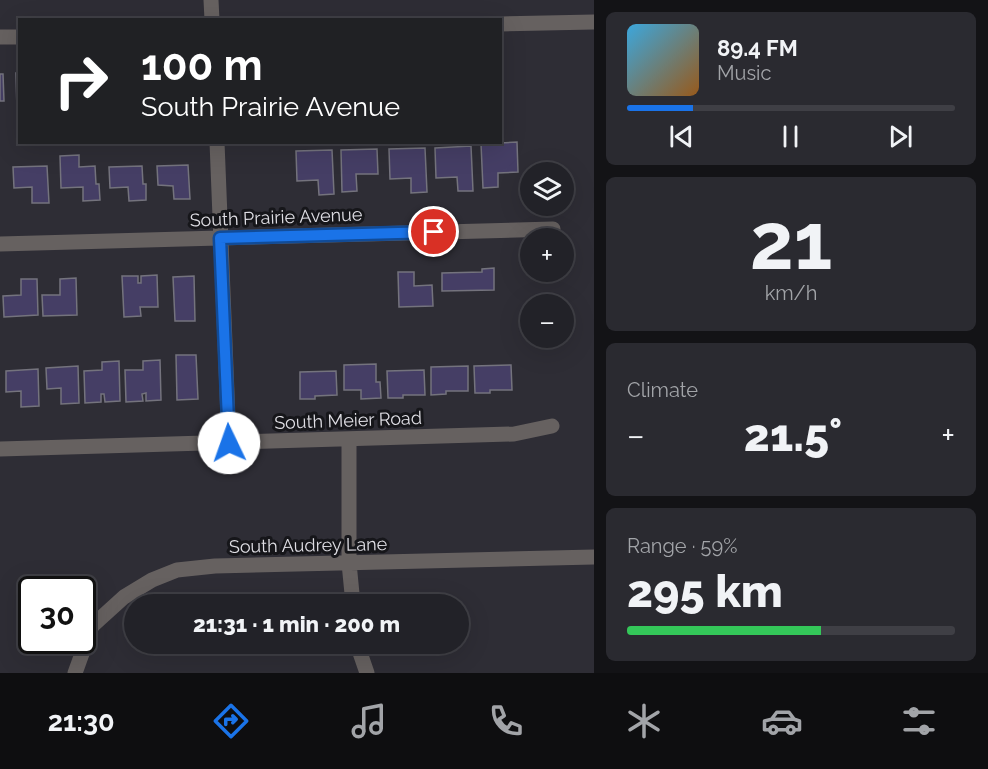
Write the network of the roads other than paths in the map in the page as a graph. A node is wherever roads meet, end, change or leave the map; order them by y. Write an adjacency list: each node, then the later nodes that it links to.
1 (211, 0): 2 (street)
2 (212, 18)
3 (594, 22): 4 (street)
4 (502, 24)
5 (18, 37): 6 (street)
6 (0, 38)
7 (217, 144): 9 (street)
8 (520, 230): 9 (street, South Prairie Avenue)
9 (220, 238): 10 (street, South Prairie Avenue); 13 (street)
10 (0, 244)
11 (552, 426): 12 (street, South Meier Road)
12 (349, 440): 13 (street, South Meier Road); 16 (street)
13 (229, 443): 14 (street, South Meier Road)
14 (0, 449)
15 (594, 557): 16 (street, South Audrey Lane)
16 (349, 563): 17 (street); 18 (street, South Audrey Lane)
17 (352, 594)
18 (96, 616)
19 (79, 654): 21 (street, South Audrey Lane)
20 (360, 654): 22 (street)
21 (75, 673)
22 (367, 673)

